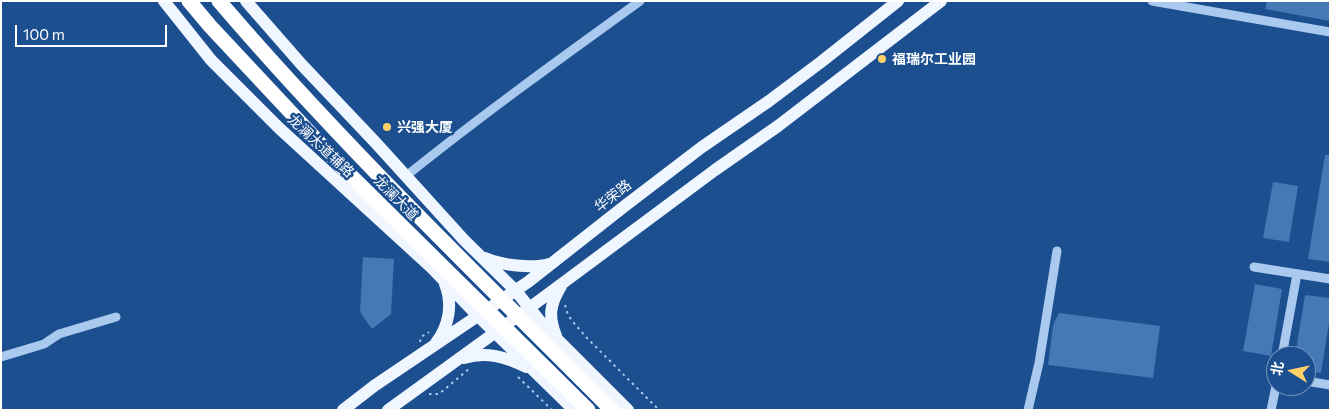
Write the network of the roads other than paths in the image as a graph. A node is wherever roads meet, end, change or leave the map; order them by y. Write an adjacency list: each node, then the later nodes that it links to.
1 (164, 1): 16 (main road, 龙澜大道辅路)
2 (189, 1): 38 (highway, 龙澜大道, bridge)
3 (219, 1): 39 (highway, 龙澜大道, bridge)
4 (246, 1): 10 (main road)
5 (640, 1): 10 (street)
6 (898, 1): 14 (main road, 华荣路)
7 (941, 1): 20 (main road)
8 (1152, 1): 9 (street)
9 (1330, 32)
10 (406, 176): 11 (main road)
11 (464, 240): 13 (main road); 16 (main road)
12 (1058, 252): 41 (street)
13 (480, 255): 14 (main road); 21 (main road)
14 (556, 260): 21 (main road, 华荣路)
15 (1254, 267): 17 (street)
16 (432, 268): 18 (main road, 龙澜大道辅路)
17 (1297, 274): 19 (street); 28 (street)
18 (443, 279): 23 (main road, 龙澜大道辅路); 27 (main road)
19 (1330, 279)
20 (564, 283): 22 (main road); 26 (main road)
21 (516, 291): 22 (main road); 23 (main road, 华荣路)
22 (529, 308): 25 (main road); 26 (main road)
23 (478, 316): 25 (main road, 龙澜大道辅路); 27 (main road, 华荣路)
24 (116, 317): 29 (street)
25 (495, 332): 30 (main road); 31 (main road, 龙澜大道辅路)
26 (557, 338): 31 (main road); 40 (main road)
27 (434, 346): 35 (main road, 华荣路)
28 (1284, 346)
29 (1, 356)
30 (457, 360): 31 (main road); 36 (main road)
31 (530, 368): 37 (main road, 龙澜大道辅路)
32 (1316, 383): 33 (street)
33 (1330, 385)
34 (1274, 396): 42 (street)
35 (343, 410)
36 (388, 410)
37 (574, 410)
38 (588, 410)
39 (612, 410)
40 (628, 410)
41 (1028, 410)
42 (1271, 410)

